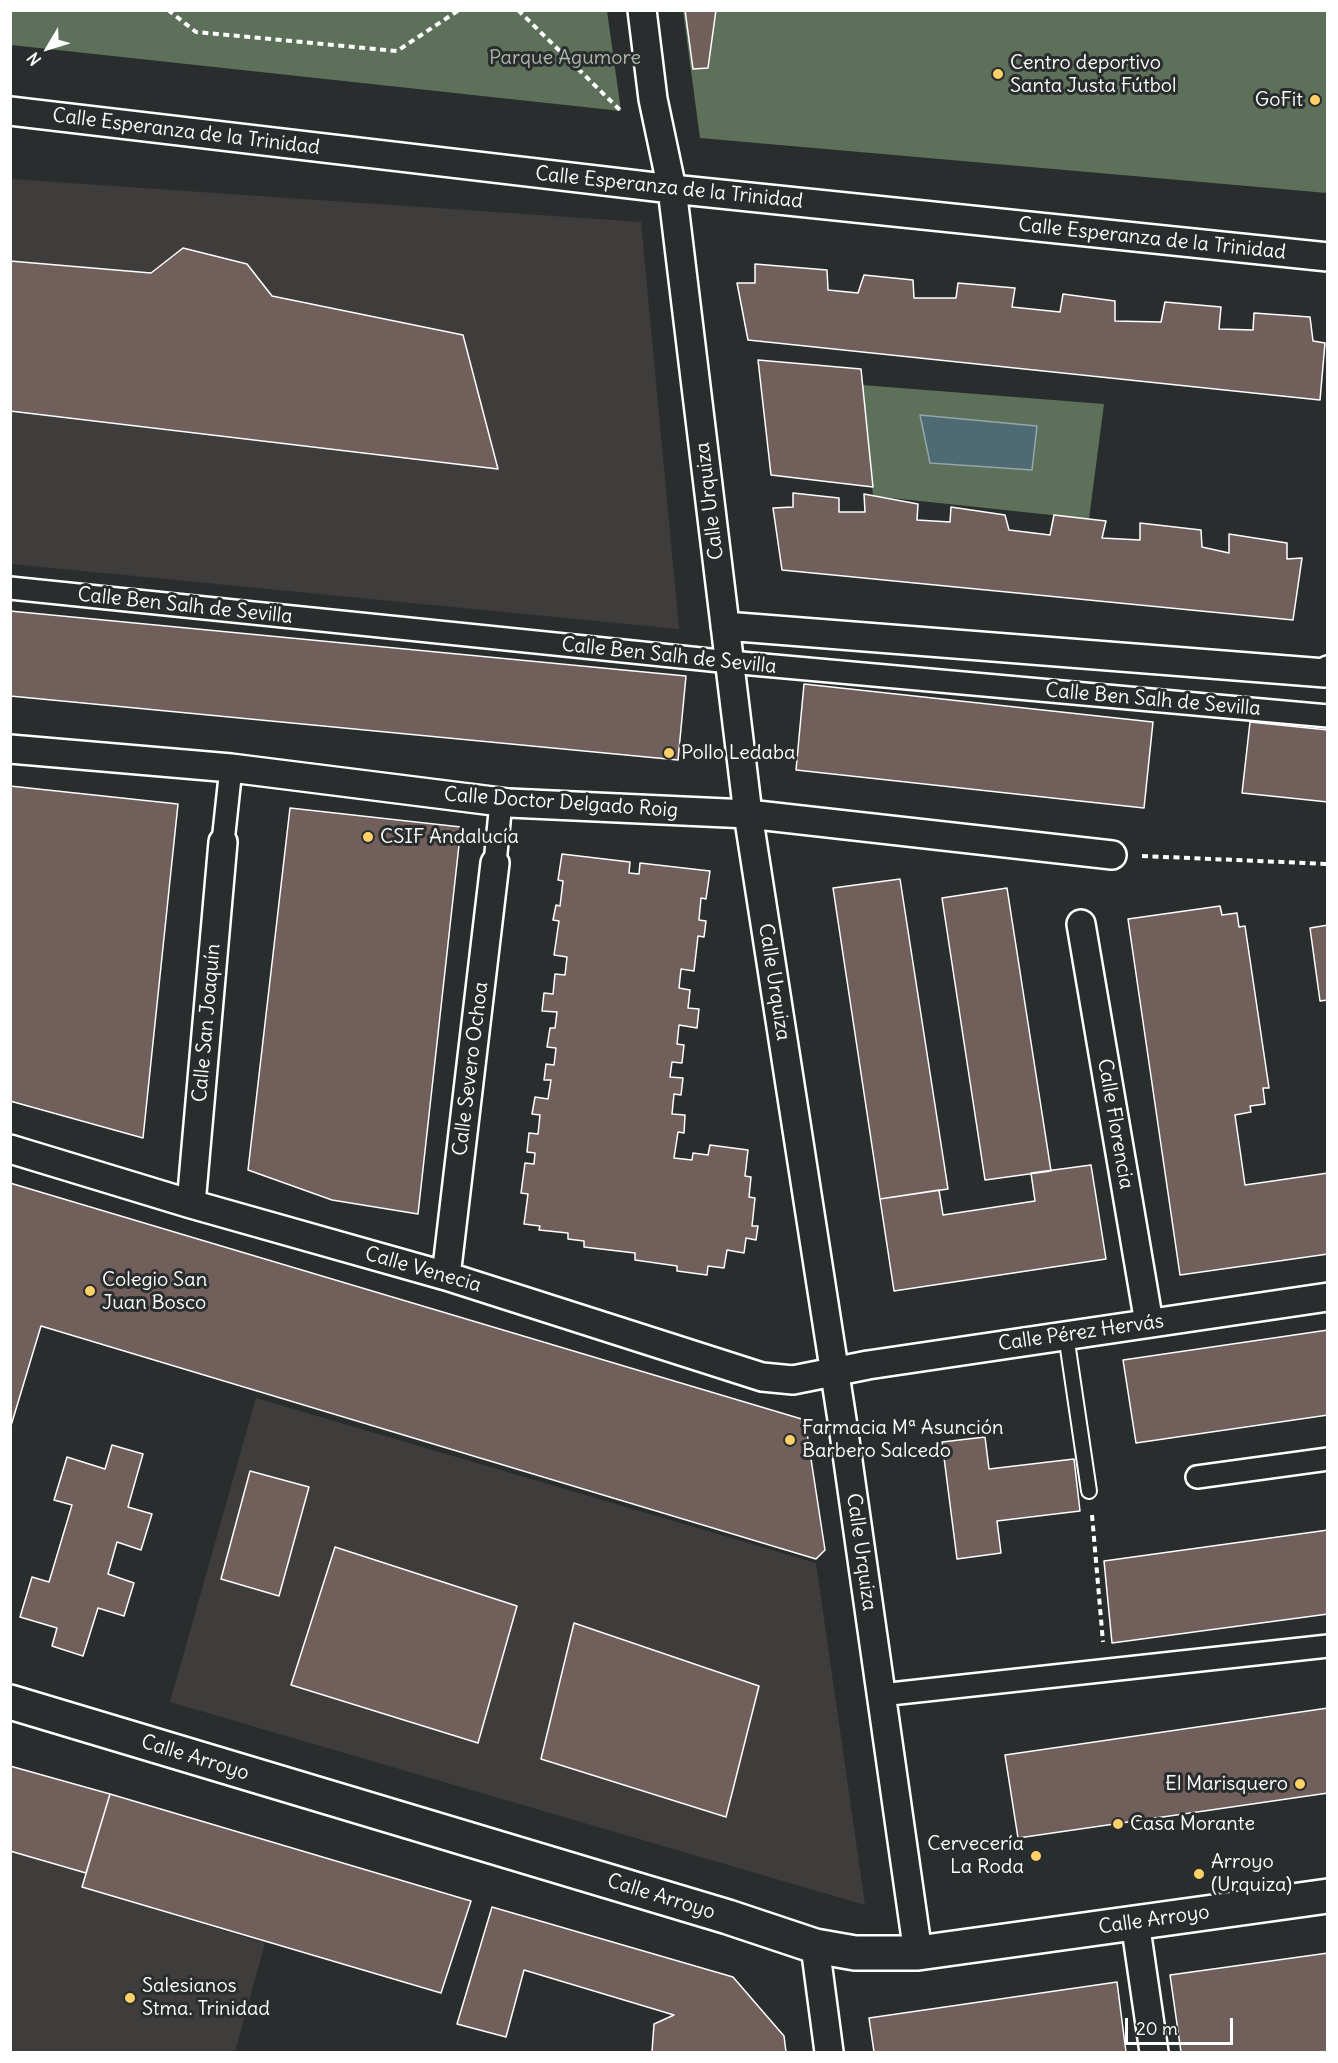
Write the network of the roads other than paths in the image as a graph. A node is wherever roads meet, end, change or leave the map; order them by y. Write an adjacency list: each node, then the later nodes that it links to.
1 (642, 10): 3 (street, Calle Urquiza)
2 (10, 111): 3 (street, Calle Esperanza de la Trinidad)
3 (672, 189): 4 (street, Calle Esperanza de la Trinidad); 6 (street, Calle Urquiza)
4 (1328, 257)
5 (10, 588): 7 (street, Calle Ben Salh de Sevilla)
6 (725, 626): 7 (street, Calle Urquiza); 8 (street)
7 (730, 662): 9 (street, Calle Ben Salh de Sevilla); 13 (street, Calle Urquiza)
8 (1328, 670)
9 (1328, 716)
10 (10, 749): 11 (street, Calle Doctor Delgado Roig)
11 (231, 768): 12 (street, Calle Doctor Delgado Roig); 14 (street)
12 (501, 802): 13 (street, Calle Doctor Delgado Roig); 16 (street)
13 (748, 814): 15 (street, Calle Doctor Delgado Roig); 24 (street, Calle Urquiza)
14 (223, 842): 19 (street, Calle San Joaquín)
15 (1112, 855)
16 (495, 863): 20 (street, Calle Severo Ochoa)
17 (1081, 924): 22 (street, Calle Florencia)
18 (10, 1149): 19 (street, Calle Venecia)
19 (191, 1204): 20 (street, Calle Venecia)
20 (446, 1276): 24 (street, Calle Venecia)
21 (1328, 1297): 22 (street, Calle Pérez Hervás)
22 (1149, 1323): 23 (street, Calle Pérez Hervás)
23 (1066, 1335): 24 (street, Calle Pérez Hervás); 27 (lane)
24 (834, 1371): 29 (street, Calle Urquiza)
25 (1328, 1459): 26 (street)
26 (1197, 1477)
27 (1089, 1491)
28 (1328, 1646): 29 (street)
29 (881, 1695): 34 (street, Calle Urquiza)
30 (10, 1702): 33 (main road, Calle Arroyo)
31 (1328, 1896): 32 (main road, Calle Arroyo)
32 (1135, 1922): 34 (main road, Calle Arroyo); 36 (street)
33 (815, 1946): 34 (main road, Calle Arroyo); 35 (street)
34 (918, 1953)
35 (829, 2052)
36 (1154, 2052)

